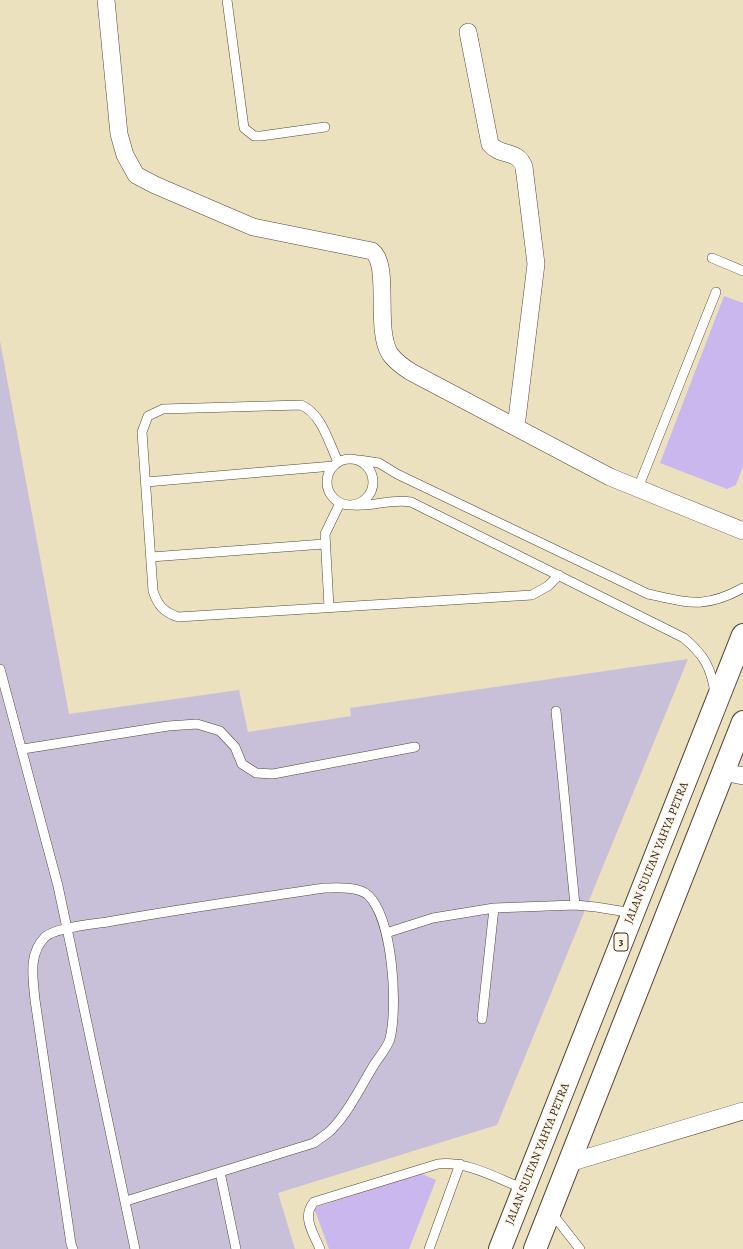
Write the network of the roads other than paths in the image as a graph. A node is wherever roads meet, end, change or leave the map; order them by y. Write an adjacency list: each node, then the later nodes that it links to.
1 (106, 0): 8 (street)
2 (227, 0): 4 (lane)
3 (468, 32): 8 (street)
4 (325, 127)
5 (712, 258): 6 (lane)
6 (743, 271)
7 (716, 292): 12 (lane)
8 (516, 427): 12 (street)
9 (359, 460): 10 (lane); 14 (lane); 19 (lane)
10 (335, 464): 11 (lane); 11 (lane); 13 (lane)
11 (146, 482): 17 (lane)
12 (638, 488): 15 (street)
13 (340, 503): 14 (lane); 16 (lane)
14 (353, 505): 18 (lane)
15 (743, 532)
16 (324, 544): 17 (lane); 20 (lane)
17 (151, 556): 20 (lane)
18 (559, 575): 20 (lane); 23 (lane)
19 (743, 588)
20 (329, 608)
21 (743, 635): 23 (highway, JALAN SULTAN YAHYA PETRA / 3)
22 (0, 669): 27 (lane)
23 (716, 702): 31 (highway, JALAN SULTAN YAHYA PETRA / 3)
24 (556, 711): 29 (lane)
25 (743, 722): 28 (highway)
26 (415, 747): 27 (lane)
27 (22, 749): 32 (lane)
28 (733, 774): 36 (highway)
29 (574, 905): 30 (lane); 31 (lane)
30 (494, 908): 33 (lane); 34 (lane)
31 (633, 913): 39 (highway, JALAN SULTAN YAHYA PETRA / 3)
32 (67, 929): 33 (lane); 40 (lane); 42 (lane)
33 (386, 933): 38 (lane)
34 (482, 1018)
35 (743, 1111): 36 (street)
36 (569, 1163): 41 (highway)
37 (460, 1164): 39 (lane); 45 (lane); 46 (lane)
38 (220, 1172): 40 (lane); 44 (lane)
39 (524, 1189): 47 (highway, JALAN SULTAN YAHYA PETRA / 3)
40 (126, 1201): 43 (lane)
41 (550, 1211): 48 (highway); 49 (lane)
42 (73, 1249)
43 (135, 1249)
44 (236, 1249)
45 (320, 1249)
46 (429, 1249)
47 (500, 1249)
48 (535, 1249)
49 (580, 1249)

